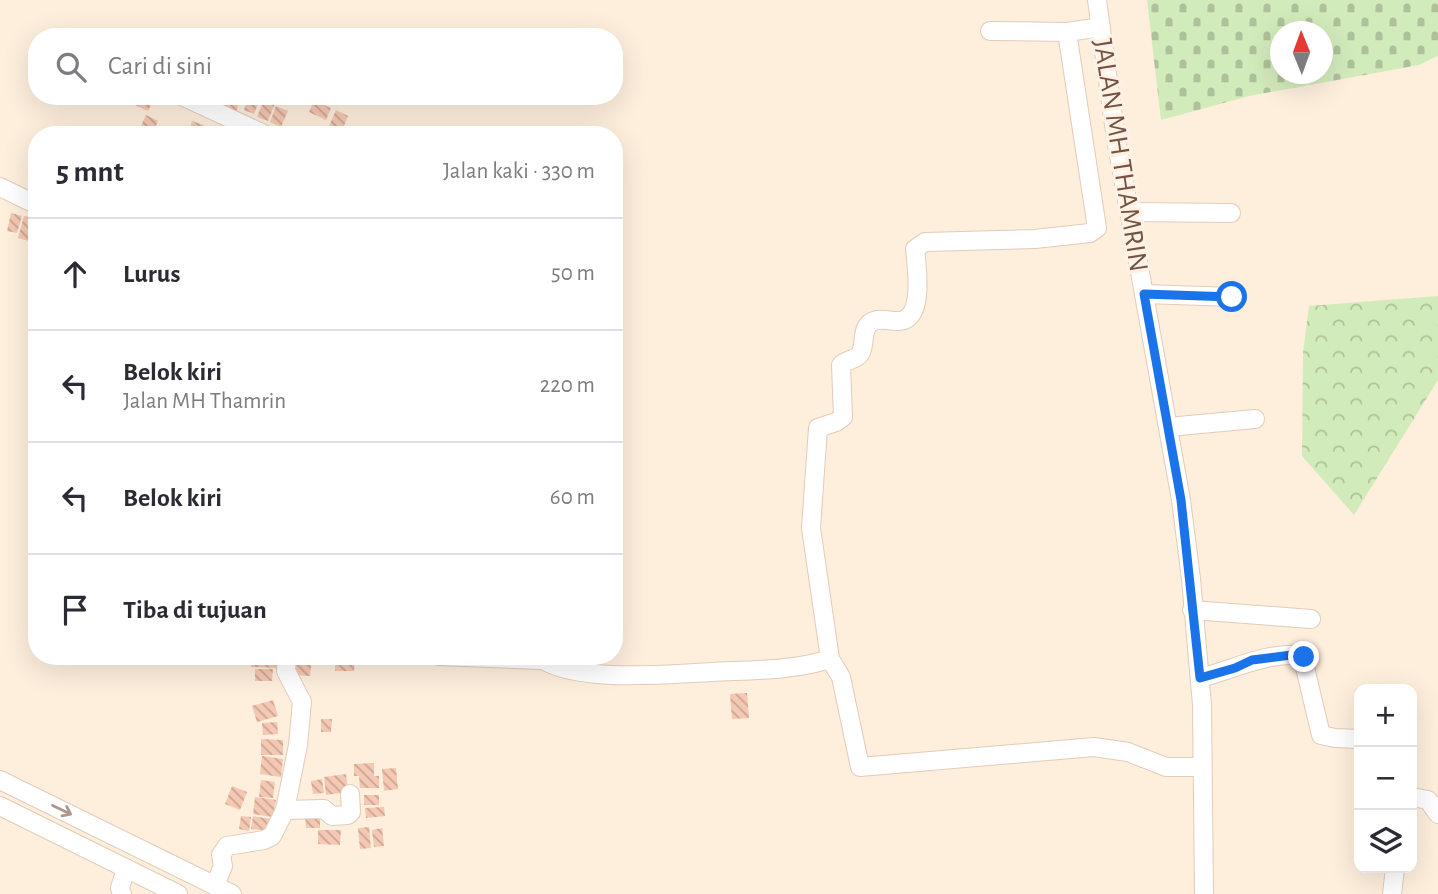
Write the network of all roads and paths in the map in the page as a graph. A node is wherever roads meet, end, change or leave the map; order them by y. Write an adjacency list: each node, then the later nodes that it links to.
1 (1097, 0): 2 (street, JALAN MH THAMRIN)
2 (1101, 27): 4 (street); 9 (street, JALAN MH THAMRIN)
3 (989, 31): 4 (street)
4 (1067, 32): 17 (street)
5 (201, 105): 6 (street)
6 (247, 126)
7 (0, 187): 8 (street)
8 (28, 201)
9 (1129, 212): 10 (street); 11 (street, JALAN MH THAMRIN)
10 (1231, 213)
11 (1144, 294): 12 (street); 14 (street, JALAN MH THAMRIN)
12 (1232, 297)
13 (1255, 419): 14 (street)
14 (1168, 427): 15 (street, JALAN MH THAMRIN)
15 (1192, 610): 16 (street); 20 (street, JALAN MH THAMRIN)
16 (1311, 618)
17 (830, 659): 19 (street); 22 (street)
18 (286, 665): 27 (street)
19 (555, 665)
20 (1200, 678): 21 (street); 22 (street, JALAN MH THAMRIN)
21 (1354, 739)
22 (1202, 767): 35 (street, JALAN MH THAMRIN)
23 (0, 780): 31 (street, one-way to 31)
24 (350, 794): 27 (street)
25 (1417, 798): 28 (street)
26 (0, 806): 29 (street)
27 (285, 810): 31 (street)
28 (1438, 814)
29 (126, 868): 32 (street); 33 (street)
30 (1394, 873): 36 (street)
31 (215, 885): 34 (street)
32 (122, 894)
33 (178, 894)
34 (232, 894)
35 (1204, 894)
36 (1392, 894)

